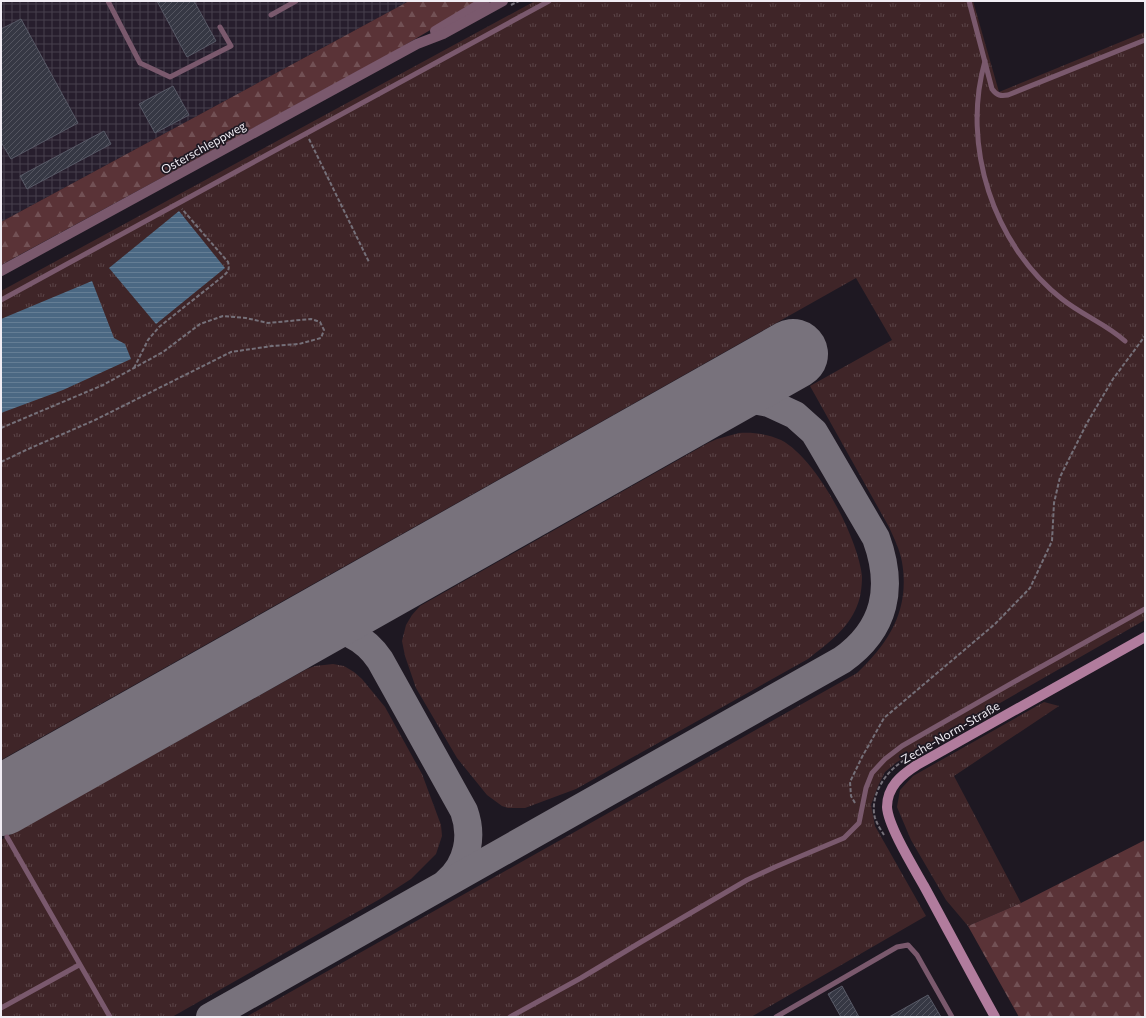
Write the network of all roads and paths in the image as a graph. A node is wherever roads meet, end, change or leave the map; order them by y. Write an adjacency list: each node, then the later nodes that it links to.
1 (108, 1): 8 (lane)
2 (296, 1): 7 (lane)
3 (485, 1): 10 (street, Osterschleppweg)
4 (503, 1): 10 (street, Osterschleppweg)
5 (549, 1): 12 (lane)
6 (969, 1): 11 (lane)
7 (271, 15)
8 (220, 27)
9 (1145, 40): 11 (lane)
10 (417, 44): 15 (street, Osterschleppweg)
11 (985, 61): 18 (lane)
12 (306, 133): 13 (lane); 14 (path)
13 (177, 203): 16 (lane); 19 (path)
14 (368, 262)
15 (1, 272)
16 (1, 300)
17 (1145, 336): 25 (path)
18 (1125, 341)
19 (134, 368): 20 (path); 21 (path)
20 (1, 428)
21 (1, 462)
22 (1145, 609): 25 (lane)
23 (1145, 637): 34 (main road, Zeche-Norm-Straße)
24 (908, 758): 27 (path)
25 (861, 812): 31 (lane)
26 (7, 837): 28 (lane)
27 (886, 838)
28 (79, 965): 29 (lane); 30 (lane)
29 (1, 1008)
30 (110, 1017)
31 (510, 1017)
32 (776, 1017): 33 (lane)
33 (952, 1017)
34 (995, 1017)

